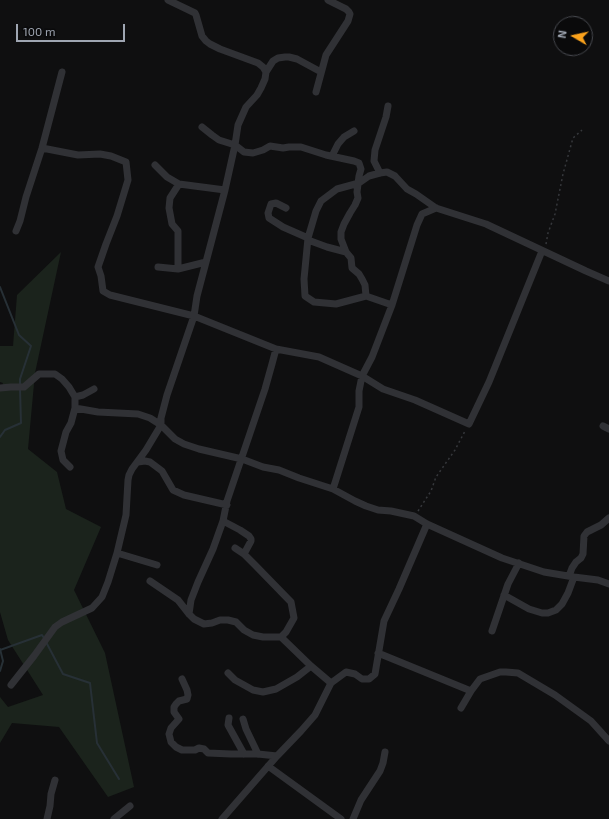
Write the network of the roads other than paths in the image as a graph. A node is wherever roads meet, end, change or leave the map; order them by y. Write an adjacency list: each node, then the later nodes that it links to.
1 (168, 0): 4 (street)
2 (328, 0): 5 (street)
3 (62, 72): 11 (street)
4 (266, 72): 5 (street); 10 (street)
5 (321, 72): 6 (street)
6 (316, 92)
7 (388, 106): 14 (street)
8 (202, 127): 10 (street)
9 (354, 131): 12 (street)
10 (235, 145): 12 (street); 17 (street)
11 (42, 148): 20 (street); 30 (street)
12 (332, 156): 15 (street)
13 (154, 165): 16 (street)
14 (380, 173): 15 (street); 19 (street)
15 (359, 183): 21 (street); 23 (street)
16 (178, 184): 17 (street); 26 (street)
17 (225, 190): 24 (street)
18 (286, 208): 21 (street)
19 (436, 208): 22 (street); 29 (street)
20 (16, 231)
21 (308, 239): 23 (street); 28 (street)
22 (544, 251): 27 (street); 32 (street)
23 (346, 252): 28 (street)
24 (206, 262): 26 (street); 30 (street)
25 (158, 267): 26 (street)
26 (178, 269)
27 (609, 281)
28 (366, 296): 29 (street)
29 (392, 305): 32 (street)
30 (194, 316): 31 (street); 37 (street)
31 (276, 349): 32 (street); 38 (street)
32 (362, 376): 41 (street)
33 (0, 388): 35 (street)
34 (94, 389): 35 (street)
35 (75, 397): 36 (street)
36 (75, 408): 37 (street); 40 (street)
37 (161, 425): 38 (street); 39 (street)
38 (242, 459): 41 (street); 42 (street)
39 (138, 462): 42 (street); 47 (street)
40 (70, 467)
41 (333, 489): 45 (street)
42 (227, 505): 44 (street)
43 (609, 518): 51 (street)
44 (223, 521): 48 (street); 55 (street)
45 (427, 524): 49 (street); 58 (street)
46 (235, 548): 48 (street)
47 (117, 553): 50 (street); 63 (street)
48 (244, 554): 57 (street)
49 (519, 563): 51 (street); 54 (street)
50 (157, 564)
51 (571, 576): 53 (street); 54 (street)
52 (150, 581): 55 (street)
53 (609, 584)
54 (504, 595): 56 (street)
55 (189, 614): 57 (street)
56 (492, 631)
57 (281, 637): 59 (street)
58 (378, 653): 62 (street); 64 (street)
59 (311, 666): 60 (street); 62 (street)
60 (228, 673)
61 (182, 679): 70 (street)
62 (331, 683): 72 (street)
63 (11, 685)
64 (471, 691): 65 (street); 68 (street)
65 (461, 708)
66 (229, 718): 70 (street)
67 (243, 719): 71 (street)
68 (609, 741)
69 (385, 752): 80 (street)
70 (244, 754): 71 (street)
71 (258, 754): 72 (street)
72 (276, 756): 73 (street)
73 (268, 766): 78 (street); 79 (street)
74 (55, 780): 76 (street)
75 (130, 806): 77 (street)
76 (47, 819)
77 (114, 819)
78 (222, 819)
79 (341, 819)
80 (353, 819)

